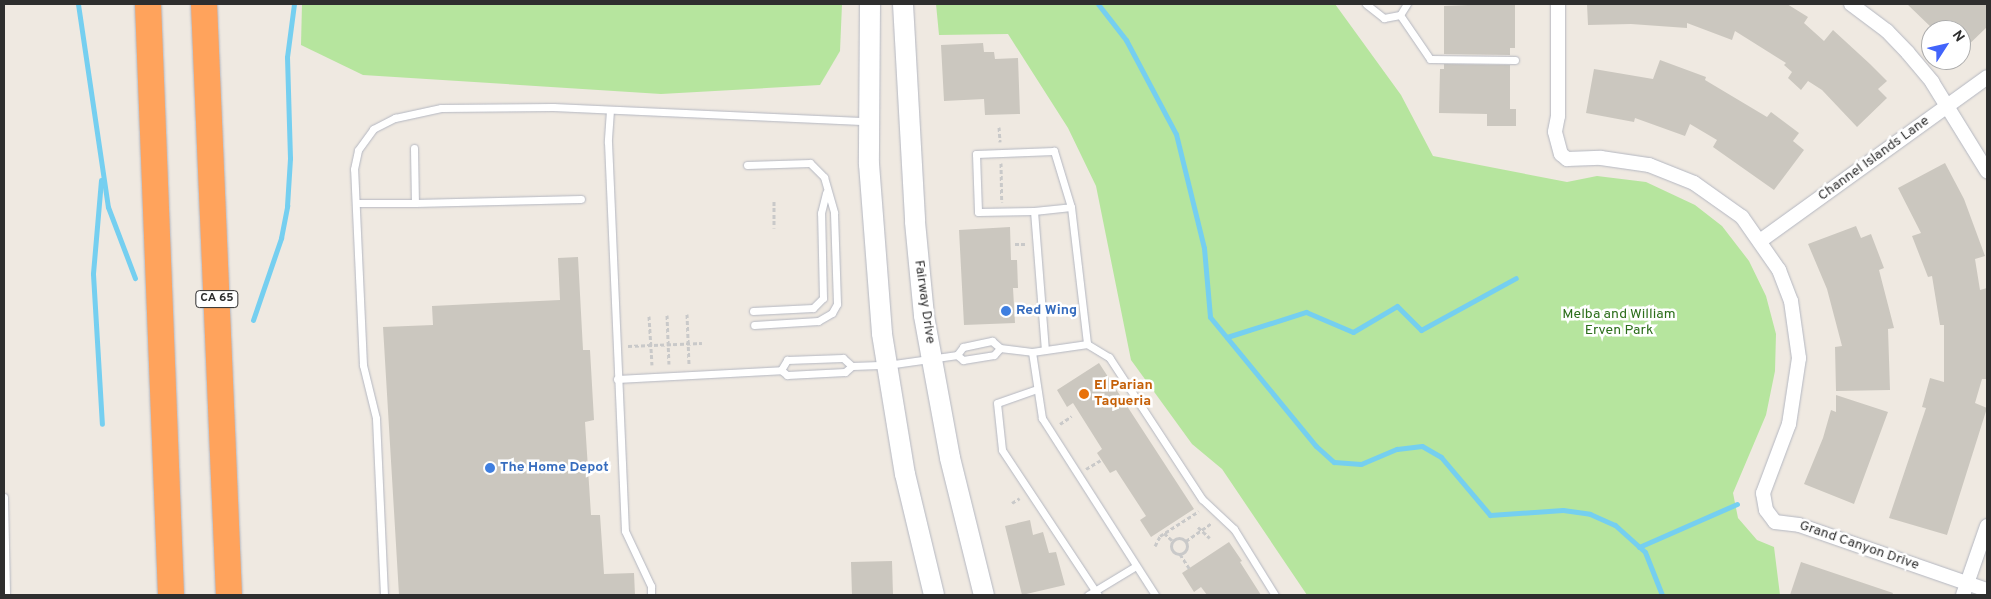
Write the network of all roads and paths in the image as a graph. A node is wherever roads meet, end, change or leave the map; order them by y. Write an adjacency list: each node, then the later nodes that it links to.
1 (148, 4): 72 (highway)
2 (204, 4): 73 (highway, CA 65)
3 (870, 4): 14 (main road)
4 (903, 4): 45 (main road, Fairway Drive)
5 (1366, 4): 9 (lane)
6 (1407, 4): 9 (lane)
7 (1558, 4): 29 (street, Grand Canyon Drive)
8 (1851, 4): 12 (street)
9 (1400, 15): 10 (lane)
10 (1515, 60)
11 (1987, 77): 12 (street, Channel Islands Lane)
12 (1947, 106): 19 (street); 29 (street, Channel Islands Lane)
13 (610, 110): 14 (lane); 23 (lane); 40 (lane)
14 (870, 120): 46 (main road)
15 (999, 127): 17 (path)
16 (414, 148): 24 (lane)
17 (1000, 153): 25 (lane); 27 (path); 27 (lane)
18 (746, 165): 20 (lane)
19 (1987, 171)
20 (826, 193): 30 (lane); 34 (lane)
21 (581, 199): 24 (lane)
22 (774, 201): 28 (path)
23 (356, 203): 24 (lane); 74 (lane)
24 (415, 203)
25 (1071, 207): 26 (lane); 37 (lane)
26 (1034, 211): 27 (lane); 42 (lane)
27 (1003, 212)
28 (774, 228)
29 (1760, 241): 68 (street, Grand Canyon Drive)
30 (754, 312)
31 (687, 314): 36 (path)
32 (667, 315): 39 (path)
33 (648, 316): 38 (path)
34 (754, 325)
35 (702, 343): 36 (path)
36 (688, 344): 39 (path); 49 (path)
37 (1087, 344): 42 (lane); 55 (lane)
38 (650, 345): 39 (path); 40 (path); 51 (path)
39 (669, 345): 50 (path)
40 (616, 347): 52 (lane)
41 (1000, 348): 43 (lane); 44 (lane); 44 (lane)
42 (1045, 350): 43 (lane)
43 (1032, 352): 53 (lane)
44 (957, 355): 45 (lane)
45 (931, 359): 46 (lane); 77 (main road, Fairway Drive)
46 (887, 365): 47 (lane); 76 (main road)
47 (852, 366): 48 (lane); 48 (lane)
48 (781, 370): 49 (lane)
49 (689, 375): 50 (lane)
50 (670, 376): 51 (lane)
51 (652, 377): 52 (lane)
52 (617, 379): 75 (lane)
53 (1037, 389): 66 (lane); 70 (lane)
54 (4, 497): 71 (lane)
55 (1208, 505): 56 (lane); 60 (path)
56 (1222, 518): 59 (path); 80 (lane)
57 (1198, 526): 59 (path)
58 (1987, 526): 68 (street)
59 (1202, 530): 61 (path); 62 (path)
60 (1164, 533): 63 (path); 64 (path)
61 (1210, 538)
62 (1186, 540): 63 (path); 65 (path)
63 (1173, 541): 65 (path)
64 (1155, 546)
65 (1180, 554): 67 (path)
66 (1136, 566): 70 (lane); 79 (lane)
67 (1189, 568)
68 (1965, 589): 69 (street, Grand Canyon Drive)
69 (1987, 590)
70 (1097, 594): 78 (lane)
71 (6, 595)
72 (171, 595)
73 (229, 595)
74 (384, 595)
75 (651, 595)
76 (934, 595)
77 (984, 595)
78 (1088, 595)
79 (1155, 595)
80 (1275, 595)

